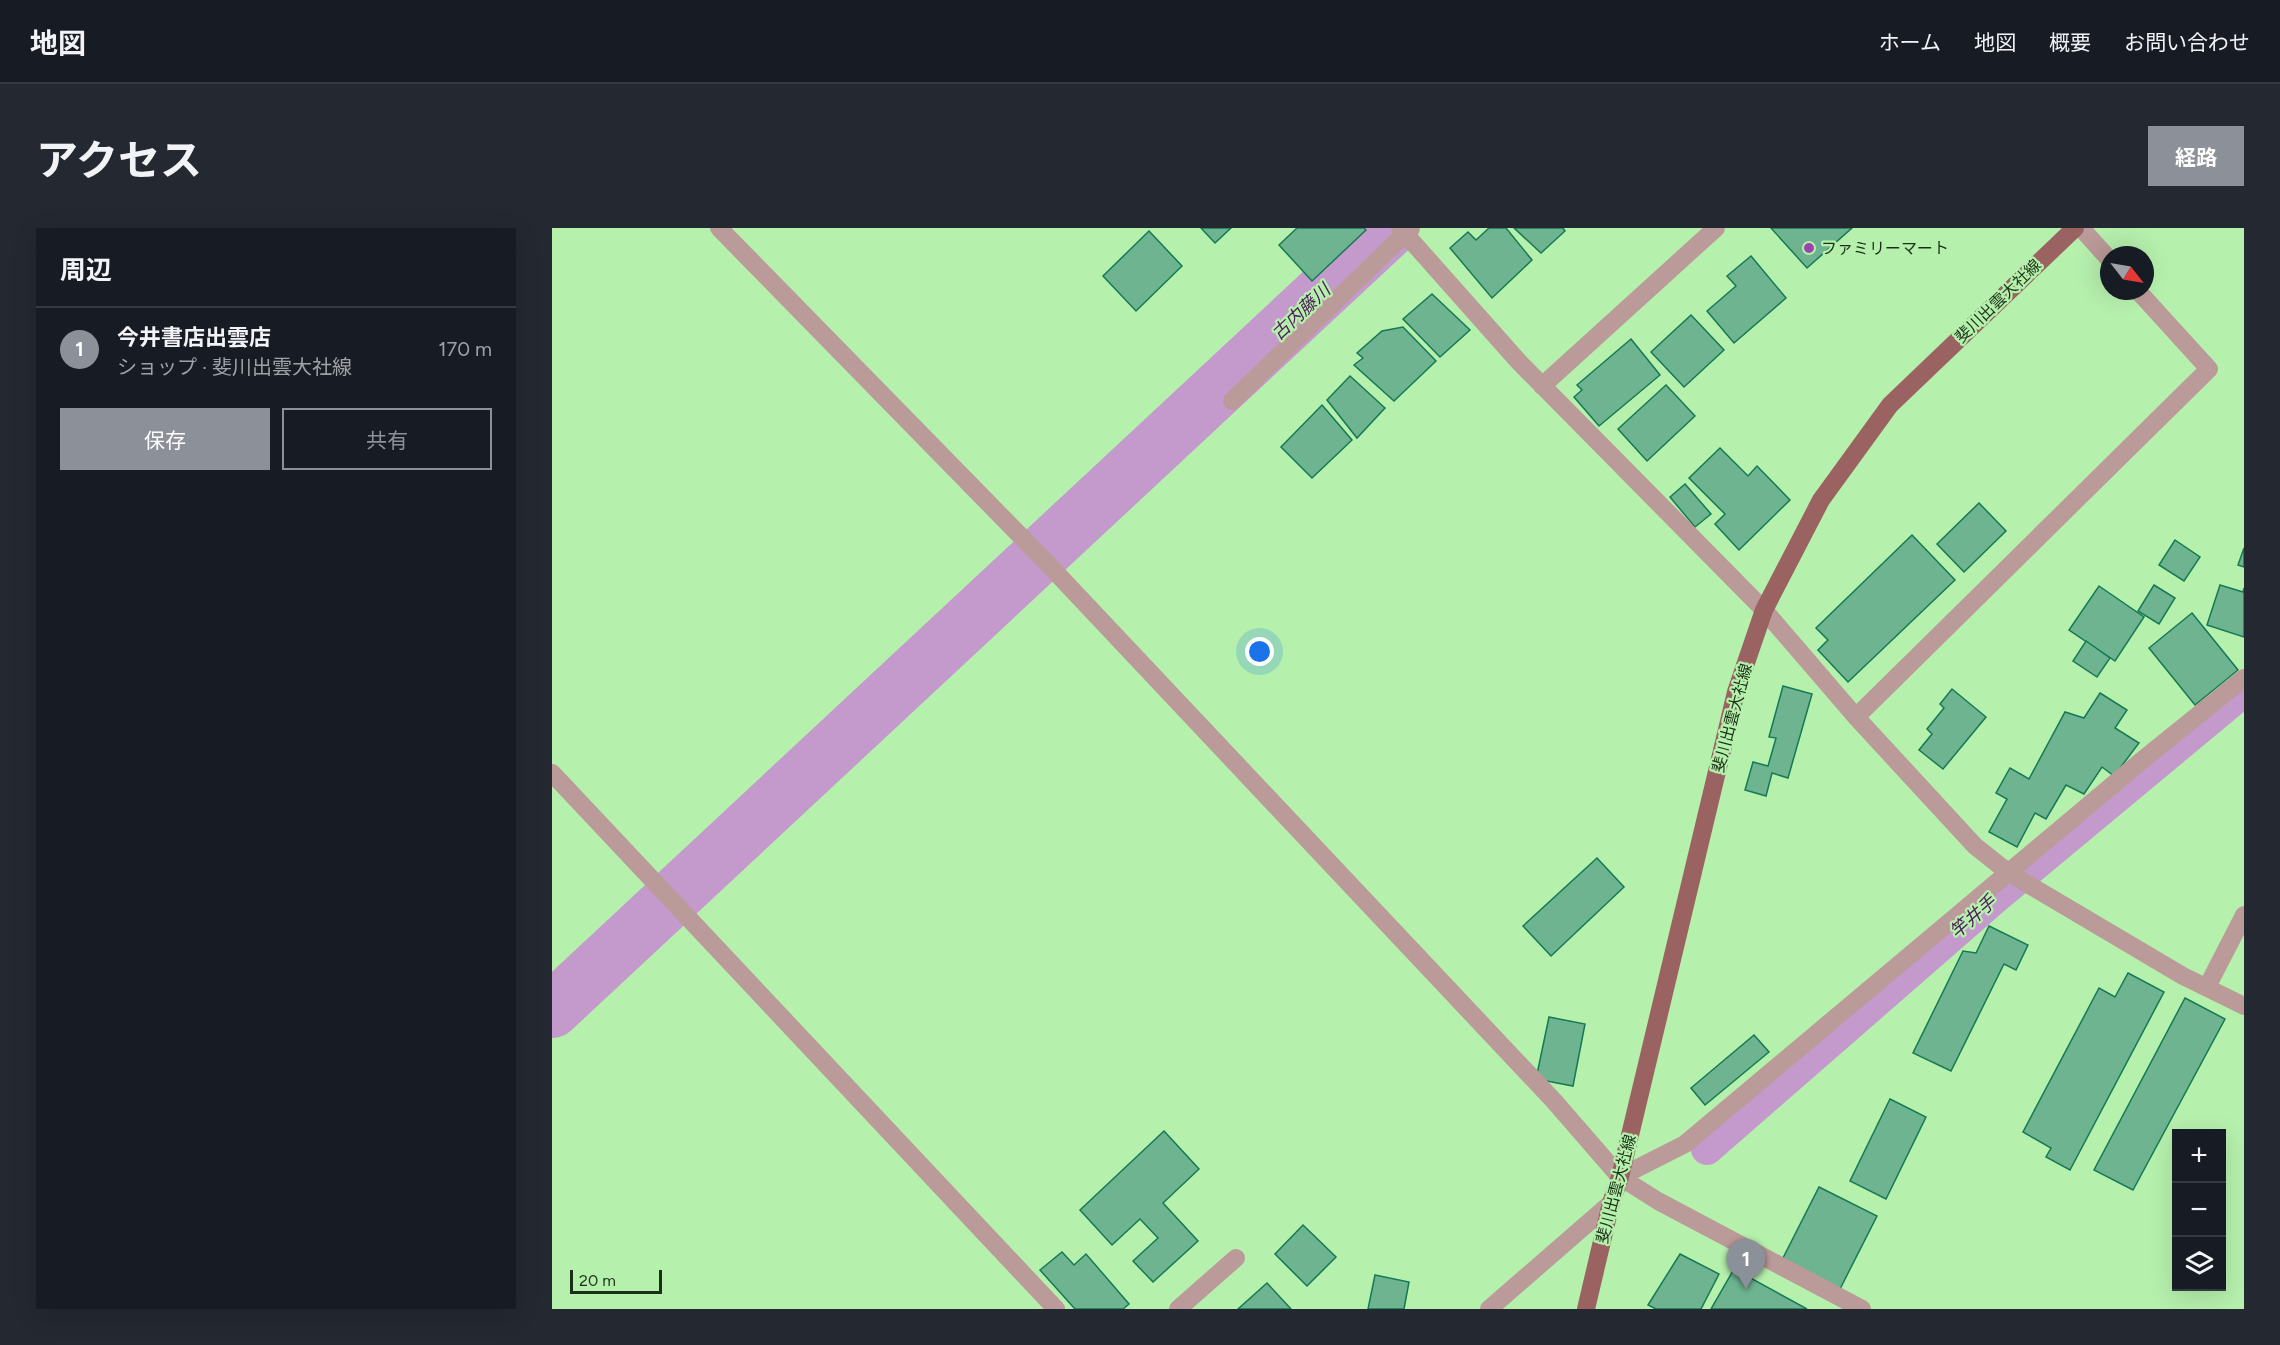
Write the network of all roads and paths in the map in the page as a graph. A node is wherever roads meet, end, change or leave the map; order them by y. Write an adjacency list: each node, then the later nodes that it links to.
1 (719, 228): 18 (street)
2 (1716, 228): 8 (street)
3 (2074, 228): 10 (main road, 斐川出雲大社線)
4 (2081, 228): 6 (street)
5 (1405, 230): 8 (street); 9 (street)
6 (2100, 249)
7 (2146, 300): 12 (street)
8 (1542, 386): 10 (street)
9 (1232, 401)
10 (1764, 610): 12 (street); 18 (main road, 斐川出雲大社線)
11 (2244, 678): 14 (street)
12 (1856, 717): 14 (street)
13 (552, 773): 21 (street)
14 (2009, 873): 16 (street); 18 (street)
15 (2244, 915): 16 (street)
16 (2207, 987): 17 (street)
17 (2244, 1006)
18 (1620, 1177): 19 (main road, 斐川出雲大社線); 25 (street)
19 (1611, 1203): 23 (street); 24 (main road, 斐川出雲大社線)
20 (1236, 1258): 22 (street)
21 (1056, 1309)
22 (1178, 1309)
23 (1489, 1309)
24 (1586, 1309)
25 (1862, 1309)

